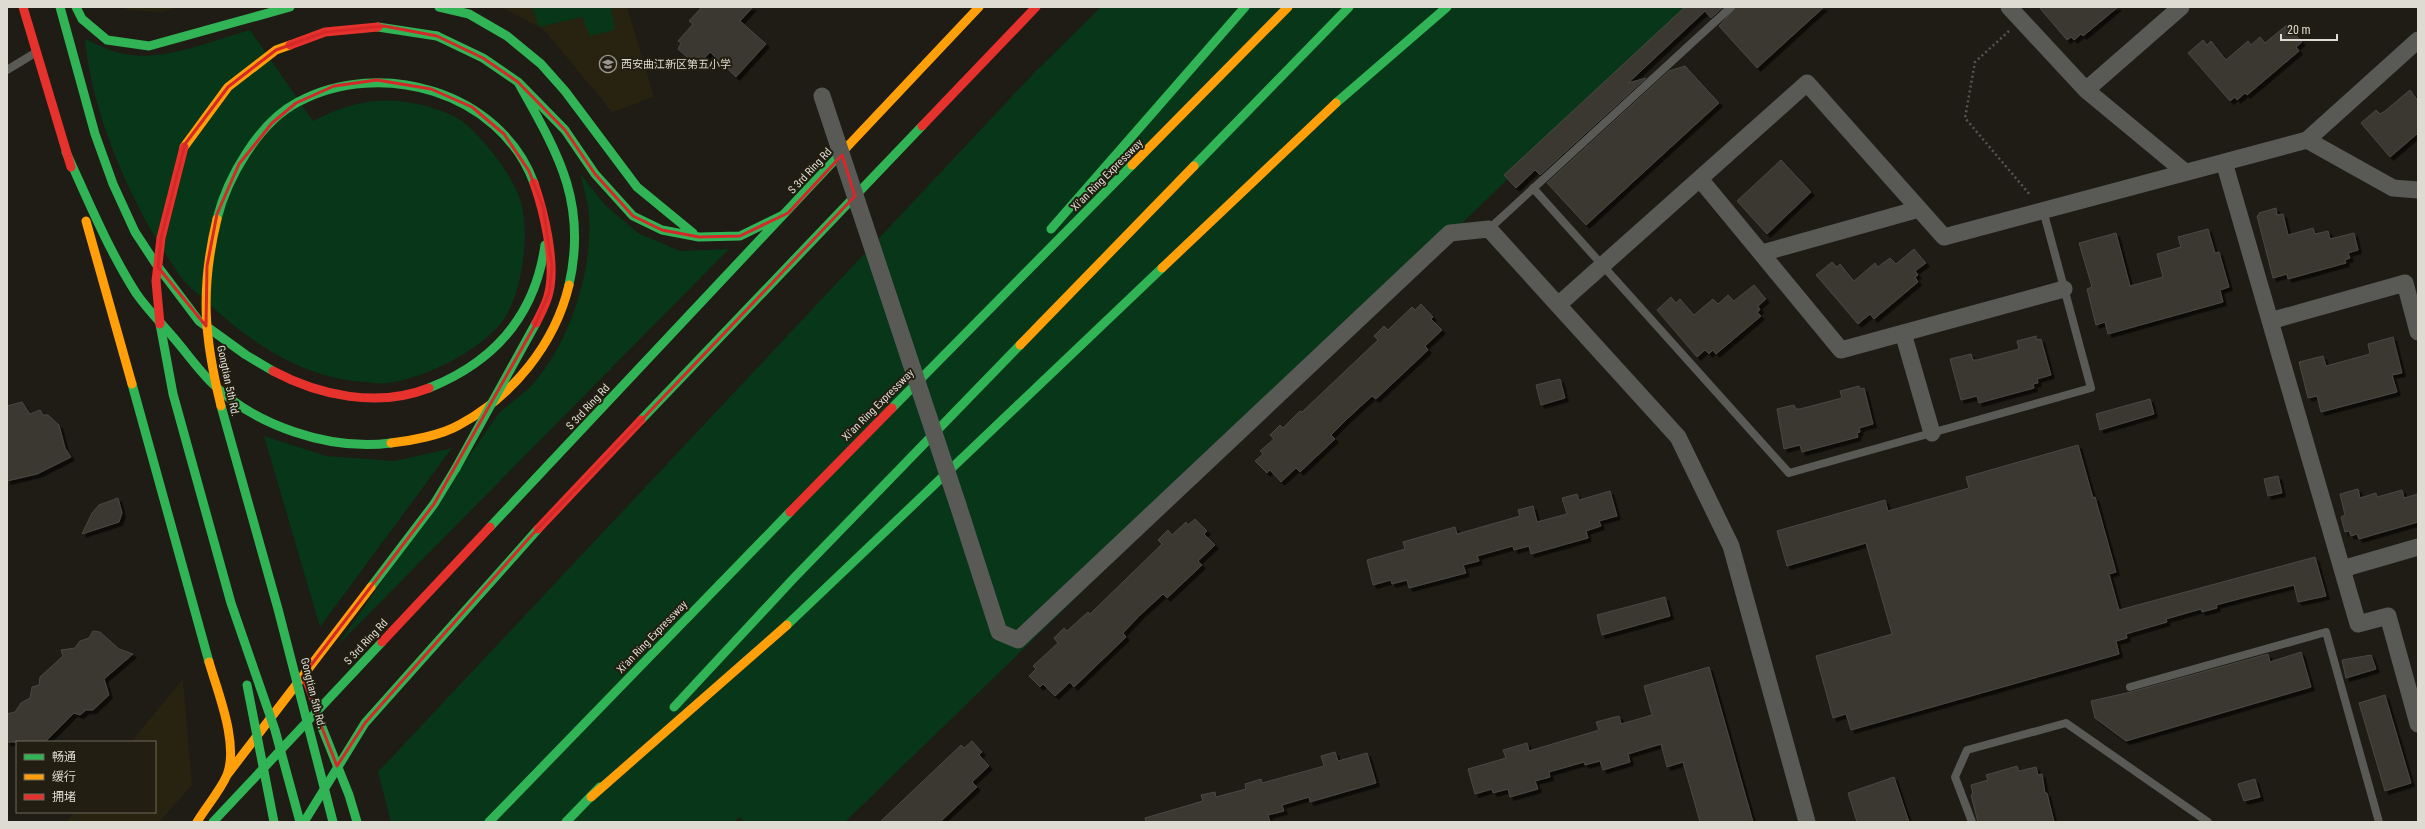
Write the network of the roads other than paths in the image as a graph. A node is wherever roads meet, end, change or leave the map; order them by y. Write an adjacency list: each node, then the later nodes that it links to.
1 (23, 7): 17 (main road)
2 (60, 7): 34 (main road)
3 (76, 7): 4 (main road)
4 (290, 7)
5 (439, 7): 36 (main road)
6 (979, 7): 32 (main road, S 3rd Ring Rd)
7 (1036, 7): 61 (main road)
8 (1245, 7): 35 (main road)
9 (1288, 7): 45 (main road, Xi'an Ring Expressway)
10 (1349, 7): 52 (main road)
11 (1447, 7): 22 (main road)
12 (1731, 7): 28 (lane)
13 (2009, 7): 20 (street)
14 (2181, 7): 20 (street)
15 (1406, 29): 22 (main road)
16 (2418, 40): 23 (street)
17 (36, 52): 18 (lane); 24 (main road)
18 (7, 70)
19 (518, 82): 24 (main road); 36 (main road); 49 (main road, bridge)
20 (2086, 90): 26 (street)
21 (822, 96): 33 (street, bridge)
22 (1314, 122): 56 (main road)
23 (2307, 140): 25 (street); 29 (street)
24 (66, 152): 55 (main road)
25 (2224, 162): 26 (street); 42 (street)
26 (2185, 172): 31 (street)
27 (1700, 178): 30 (street); 37 (street); 39 (street)
28 (1533, 188): 33 (lane); 39 (lane)
29 (2418, 190)
30 (1919, 209): 31 (street); 37 (street)
31 (2043, 210): 40 (lane)
32 (788, 213): 36 (main road); 58 (main road, S 3rd Ring Rd)
33 (1489, 228): 41 (street)
34 (546, 233): 50 (main road, Gongtian 5th Rd., bridge); 55 (main road, bridge)
35 (1047, 234)
36 (699, 237)
37 (1762, 253): 44 (street)
38 (1026, 258): 45 (main road)
39 (1601, 267): 41 (street); 46 (lane)
40 (2064, 289): 44 (street); 46 (lane)
41 (1558, 305): 66 (street)
42 (2270, 321): 43 (street); 48 (street)
43 (2418, 332)
44 (1904, 333): 46 (street)
45 (933, 366): 64 (main road, Xi'an Ring Expressway)
46 (1932, 433)
47 (2418, 547): 48 (street)
48 (2342, 568): 53 (street)
49 (231, 603): 59 (main road, bridge); 60 (main road, bridge)
50 (290, 646): 62 (main road, Gongtian 5th Rd., bridge); 63 (main road, bridge)
51 (2130, 688): 69 (lane)
52 (666, 717)
53 (2418, 724)
54 (655, 728): 56 (main road)
55 (227, 775): 57 (main road)
56 (591, 797): 65 (main road)
57 (197, 822)
58 (213, 822)
59 (274, 822)
60 (300, 822)
61 (304, 822)
62 (332, 822)
63 (357, 822)
64 (489, 822)
65 (566, 822)
66 (1807, 822)
67 (1972, 822): 68 (lane)
68 (2208, 822)
69 (2379, 822)

